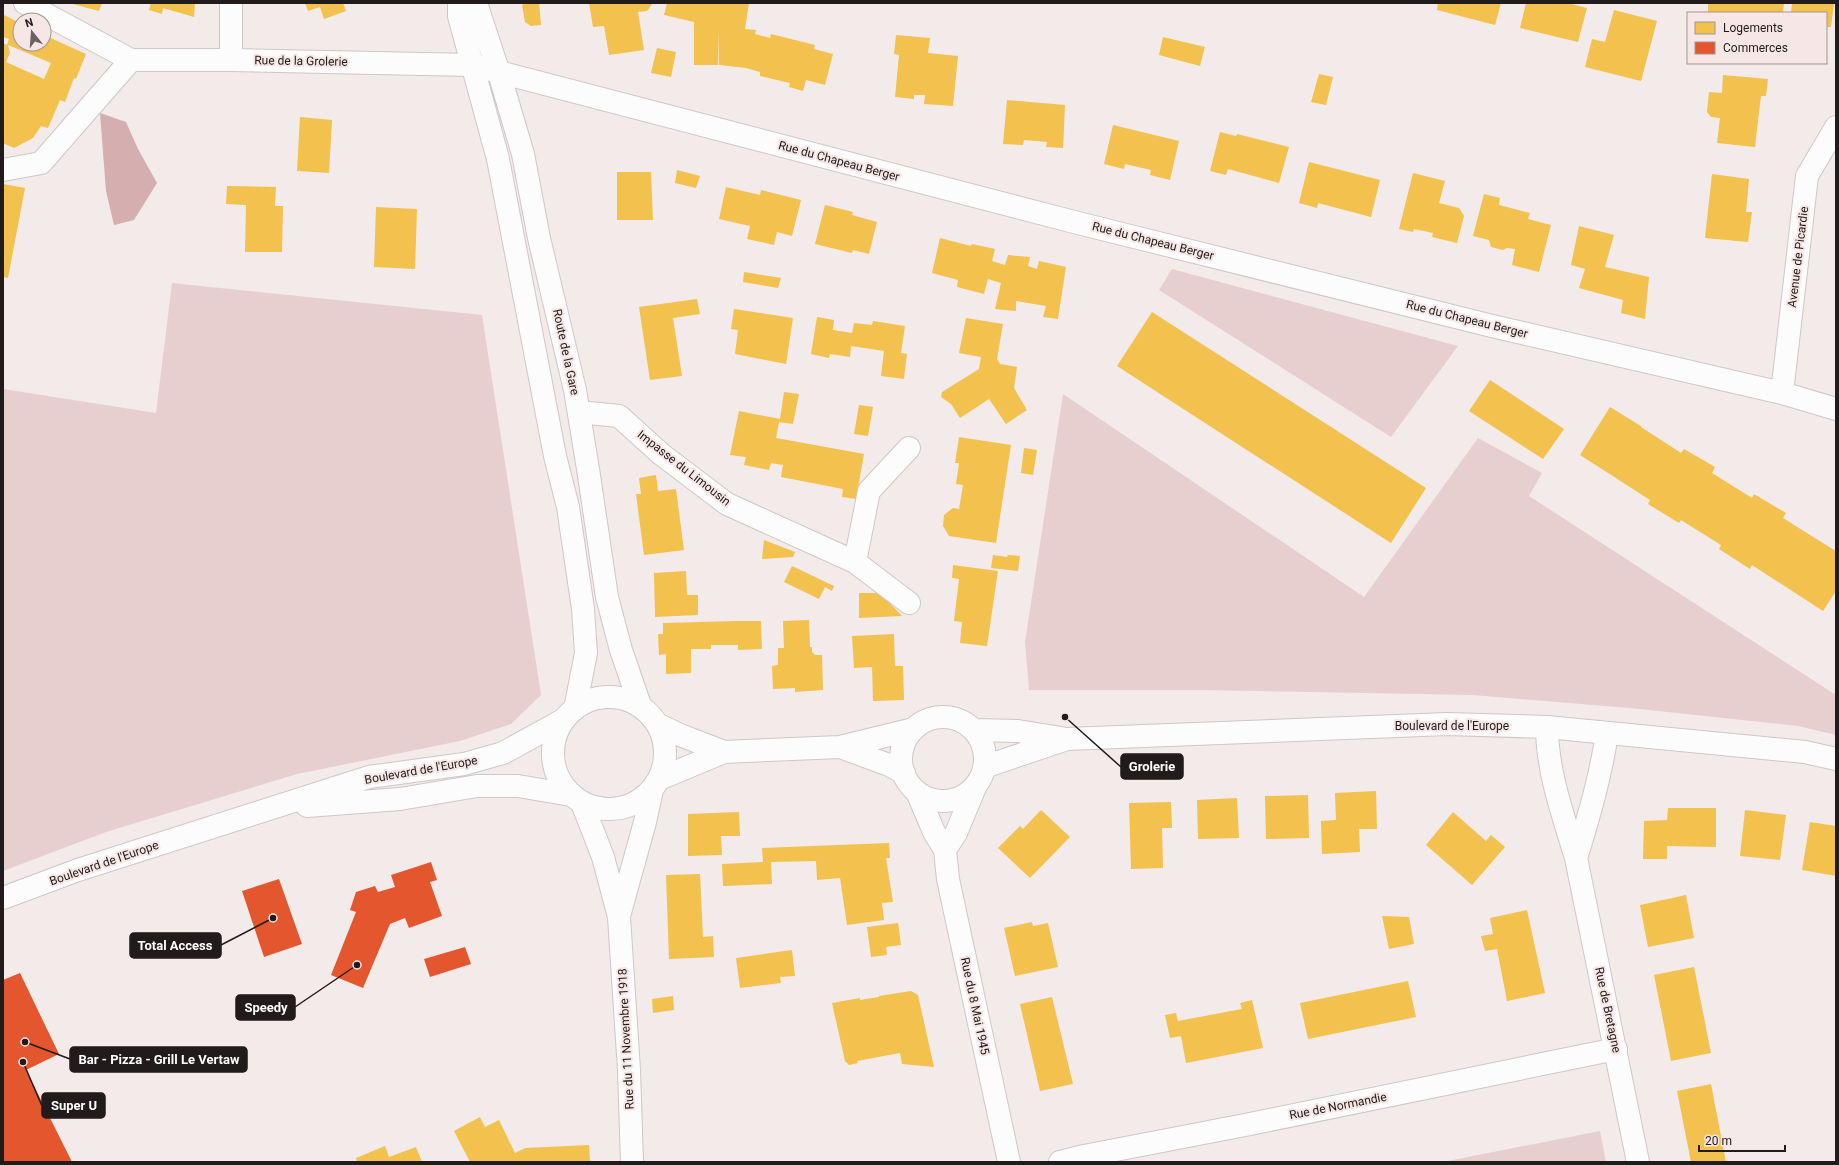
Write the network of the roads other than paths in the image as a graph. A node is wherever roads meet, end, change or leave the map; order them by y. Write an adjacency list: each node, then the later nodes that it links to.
1 (25, 3): 5 (street, Rue de la Grolerie)
2 (232, 3): 6 (street)
3 (459, 3): 7 (street)
4 (476, 3): 8 (street, Route de la Gare)
5 (130, 60): 6 (street, Rue de la Grolerie); 10 (street)
6 (231, 60): 7 (street, Rue de la Grolerie)
7 (472, 65): 8 (street, Rue du Chapeau Berger); 18 (street)
8 (499, 72): 11 (street, Rue du Chapeau Berger); 13 (street, Route de la Gare)
9 (1836, 128): 11 (street, Avenue de Picardie)
10 (3, 170)
11 (1782, 393): 12 (street, Rue du Chapeau Berger)
12 (1836, 409)
13 (579, 412): 15 (street, Impasse du Limousin); 17 (street, Route de la Gare)
14 (909, 448): 15 (street)
15 (855, 562): 16 (street, Impasse du Limousin)
16 (909, 603)
17 (640, 705): 18 (street); 19 (street)
18 (569, 714): 32 (street); 33 (street, Boulevard de l'Europe)
19 (657, 724): 26 (street); 30 (street)
20 (1547, 727): 23 (street, Boulevard de l'Europe); 24 (street, Boulevard de l'Europe); 35 (street, Rue de Bretagne)
21 (914, 729): 22 (street); 25 (street); 28 (street)
22 (974, 730): 24 (street, Boulevard de l'Europe); 29 (street)
23 (1607, 733): 27 (street, Boulevard de l'Europe); 35 (street, Rue de Bretagne)
24 (1067, 739): 29 (street, Boulevard de l'Europe)
25 (840, 747): 26 (street); 28 (street)
26 (724, 752): 30 (street)
27 (1836, 759)
28 (904, 774): 31 (street)
29 (980, 776): 31 (street); 34 (street)
30 (655, 784): 32 (street); 37 (street, Rue du 11 Novembre 1918)
31 (918, 792): 34 (street, Rue du 8 Mai 1945)
32 (577, 799): 33 (street, Boulevard de l'Europe); 37 (street, Rue du 11 Novembre 1918)
33 (274, 809): 36 (street, Boulevard de l'Europe)
34 (945, 850): 40 (street, Rue du 8 Mai 1945)
35 (1576, 858): 38 (street, Rue de Bretagne)
36 (3, 898)
37 (619, 917): 39 (street, Rue du 11 Novembre 1918)
38 (1616, 1049): 41 (street, Rue de Normandie); 42 (street, Rue de Bretagne)
39 (632, 1162)
40 (1009, 1162)
41 (1060, 1162)
42 (1638, 1162)

